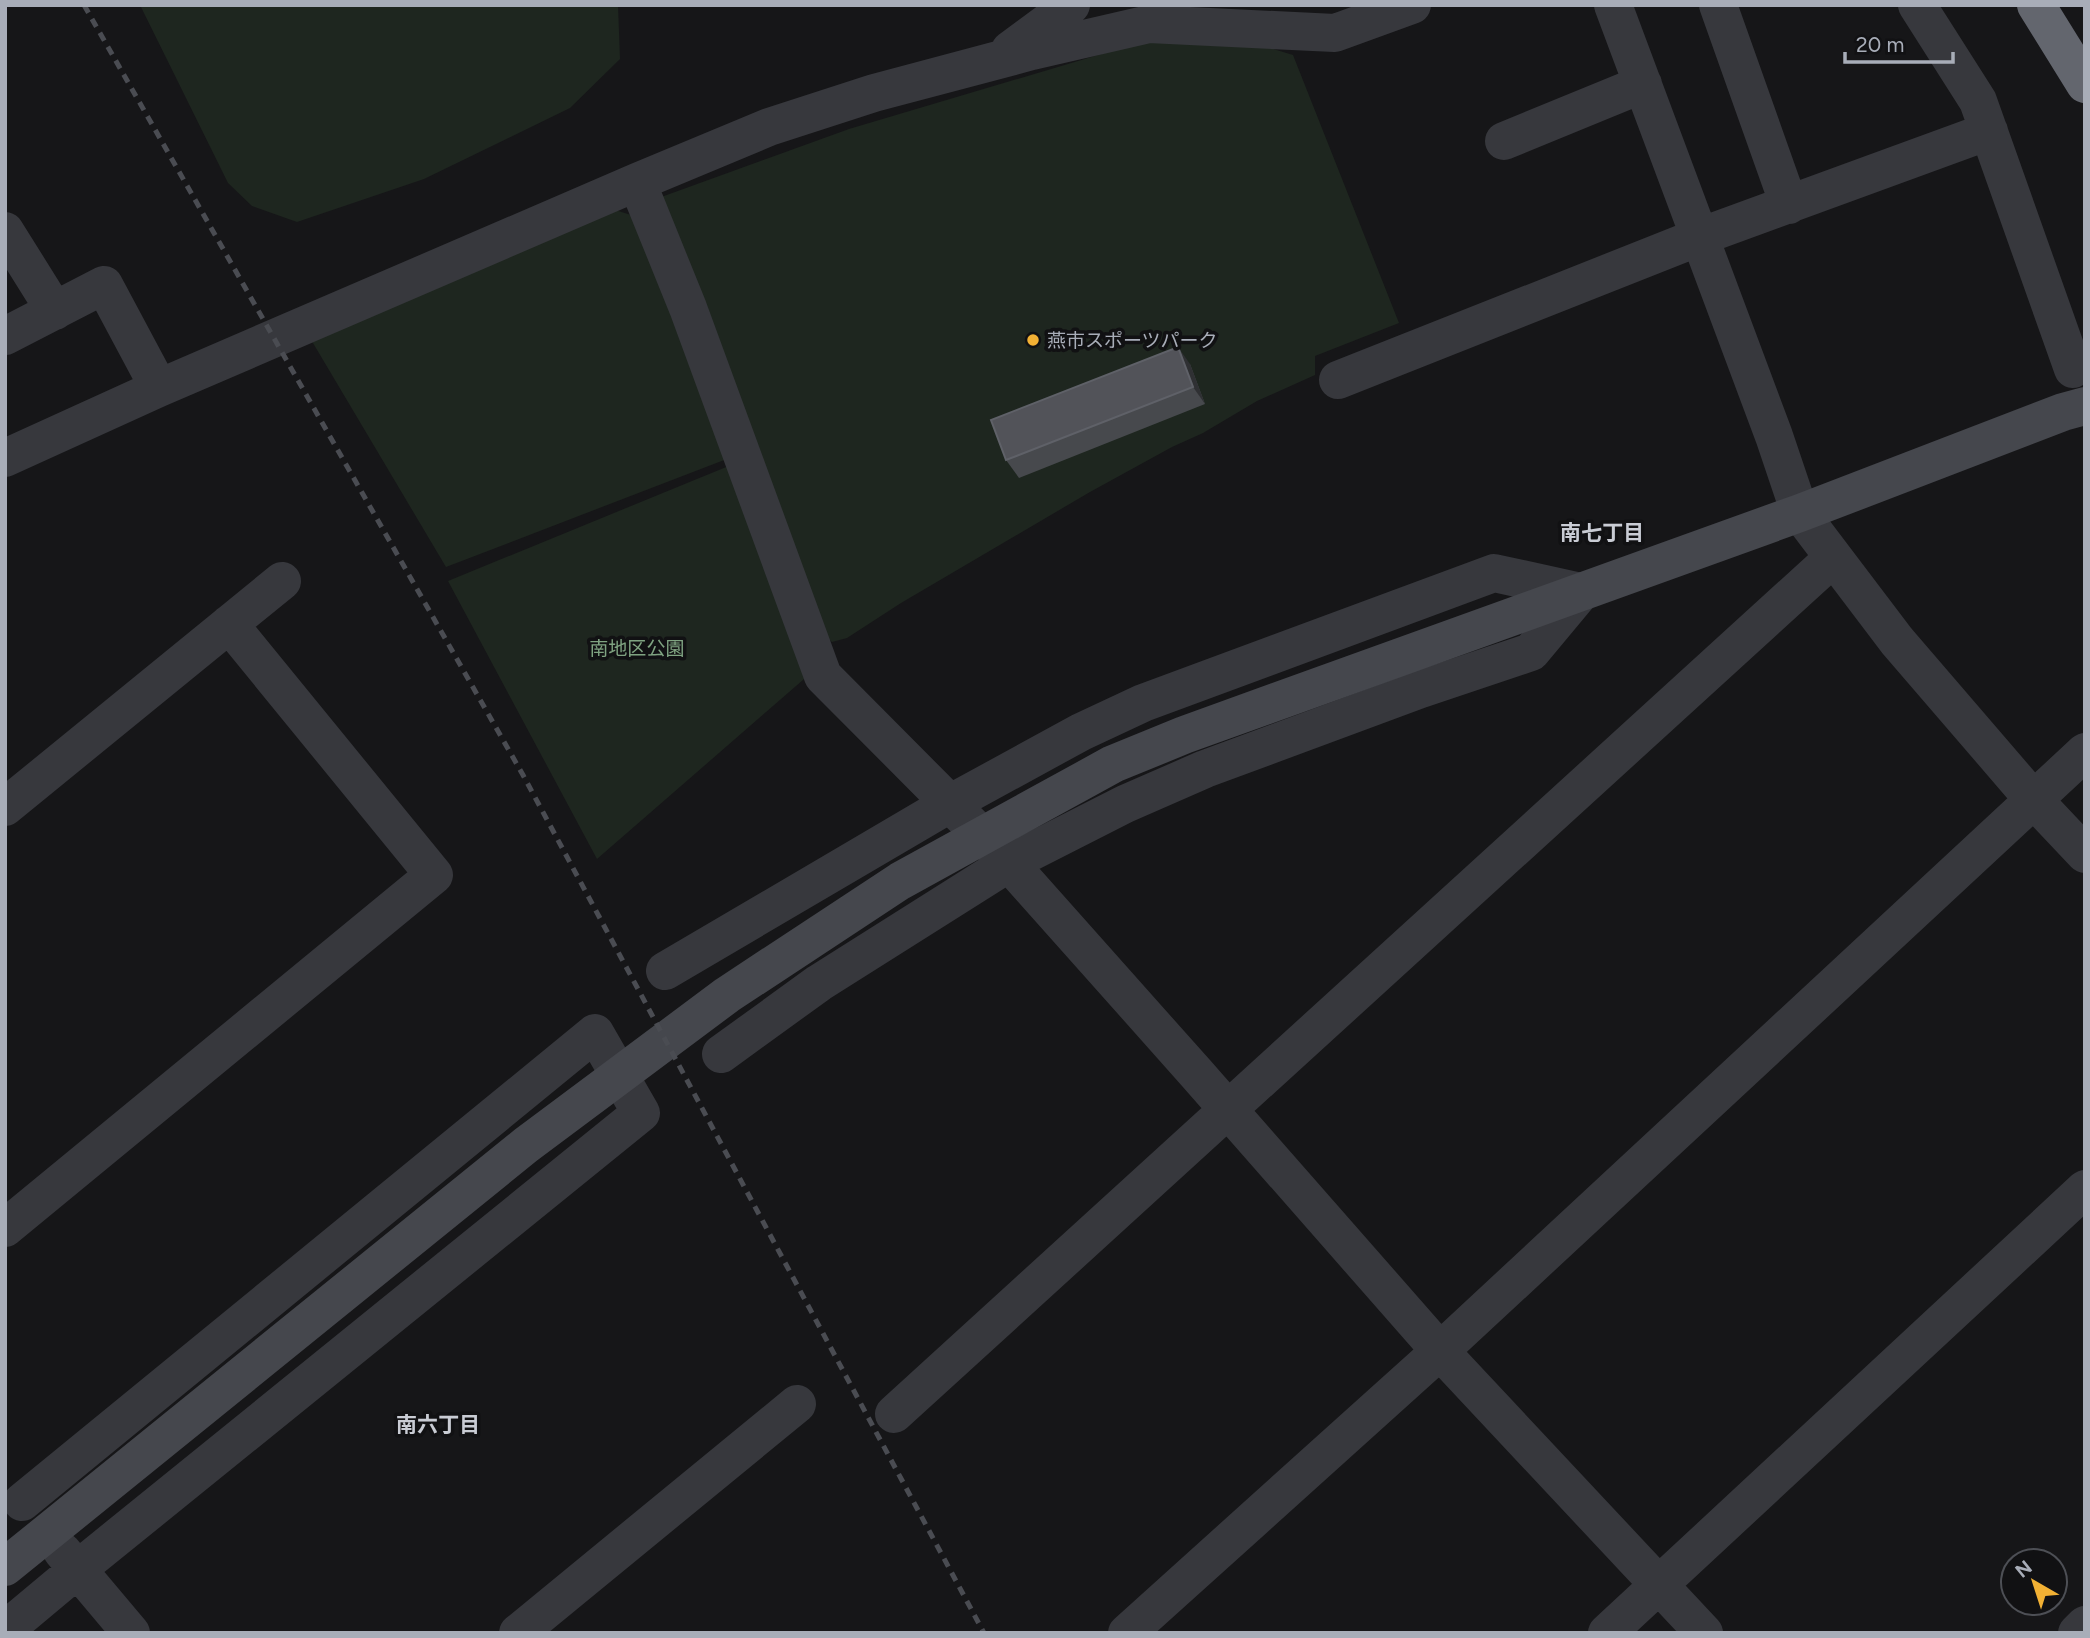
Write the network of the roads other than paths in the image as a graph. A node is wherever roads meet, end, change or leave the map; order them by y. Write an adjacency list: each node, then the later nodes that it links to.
1 (1071, 5): 7 (street)
2 (1412, 5): 7 (street)
3 (1613, 5): 8 (street)
4 (1718, 5): 13 (street)
5 (1917, 5): 10 (street)
6 (2036, 5): 9 (highway)
7 (994, 61): 12 (street)
8 (1643, 84): 11 (street); 15 (street)
9 (2085, 84)
10 (1989, 131): 13 (street); 18 (street)
11 (1504, 141)
12 (637, 182): 20 (street); 30 (street)
13 (1789, 205): 15 (street)
14 (5, 231): 16 (street)
15 (1699, 237): 19 (street); 23 (street)
16 (55, 311): 17 (street); 20 (street)
17 (5, 336)
18 (2073, 369)
19 (1338, 380)
20 (159, 388): 22 (street)
21 (2085, 406): 23 (street)
22 (5, 457)
23 (1800, 513): 24 (street); 26 (street)
24 (1833, 558): 29 (street); 36 (street)
25 (282, 582): 27 (street)
26 (1581, 592): 30 (street); 33 (street); 43 (street)
27 (229, 624): 31 (street); 38 (street)
28 (2085, 752): 29 (street)
29 (2033, 799): 32 (street); 39 (street)
30 (951, 803): 33 (street); 34 (street)
31 (5, 807)
32 (2085, 854)
33 (1009, 863): 35 (street); 36 (street)
34 (665, 971)
35 (720, 1054)
36 (1229, 1109): 39 (street); 41 (street)
37 (2085, 1189): 46 (street)
38 (5, 1228)
39 (1440, 1351): 46 (street); 51 (street)
40 (797, 1404): 50 (street)
41 (894, 1414)
42 (14, 1492): 43 (street); 45 (street)
43 (48, 1534): 44 (street); 45 (street)
44 (5, 1567)
45 (78, 1569): 48 (street); 49 (street)
46 (1659, 1585): 52 (street); 53 (street)
47 (2085, 1625): 54 (street)
48 (5, 1630)
49 (131, 1633)
50 (517, 1633)
51 (1127, 1633)
52 (1607, 1633)
53 (1704, 1633)
54 (2077, 1633)

